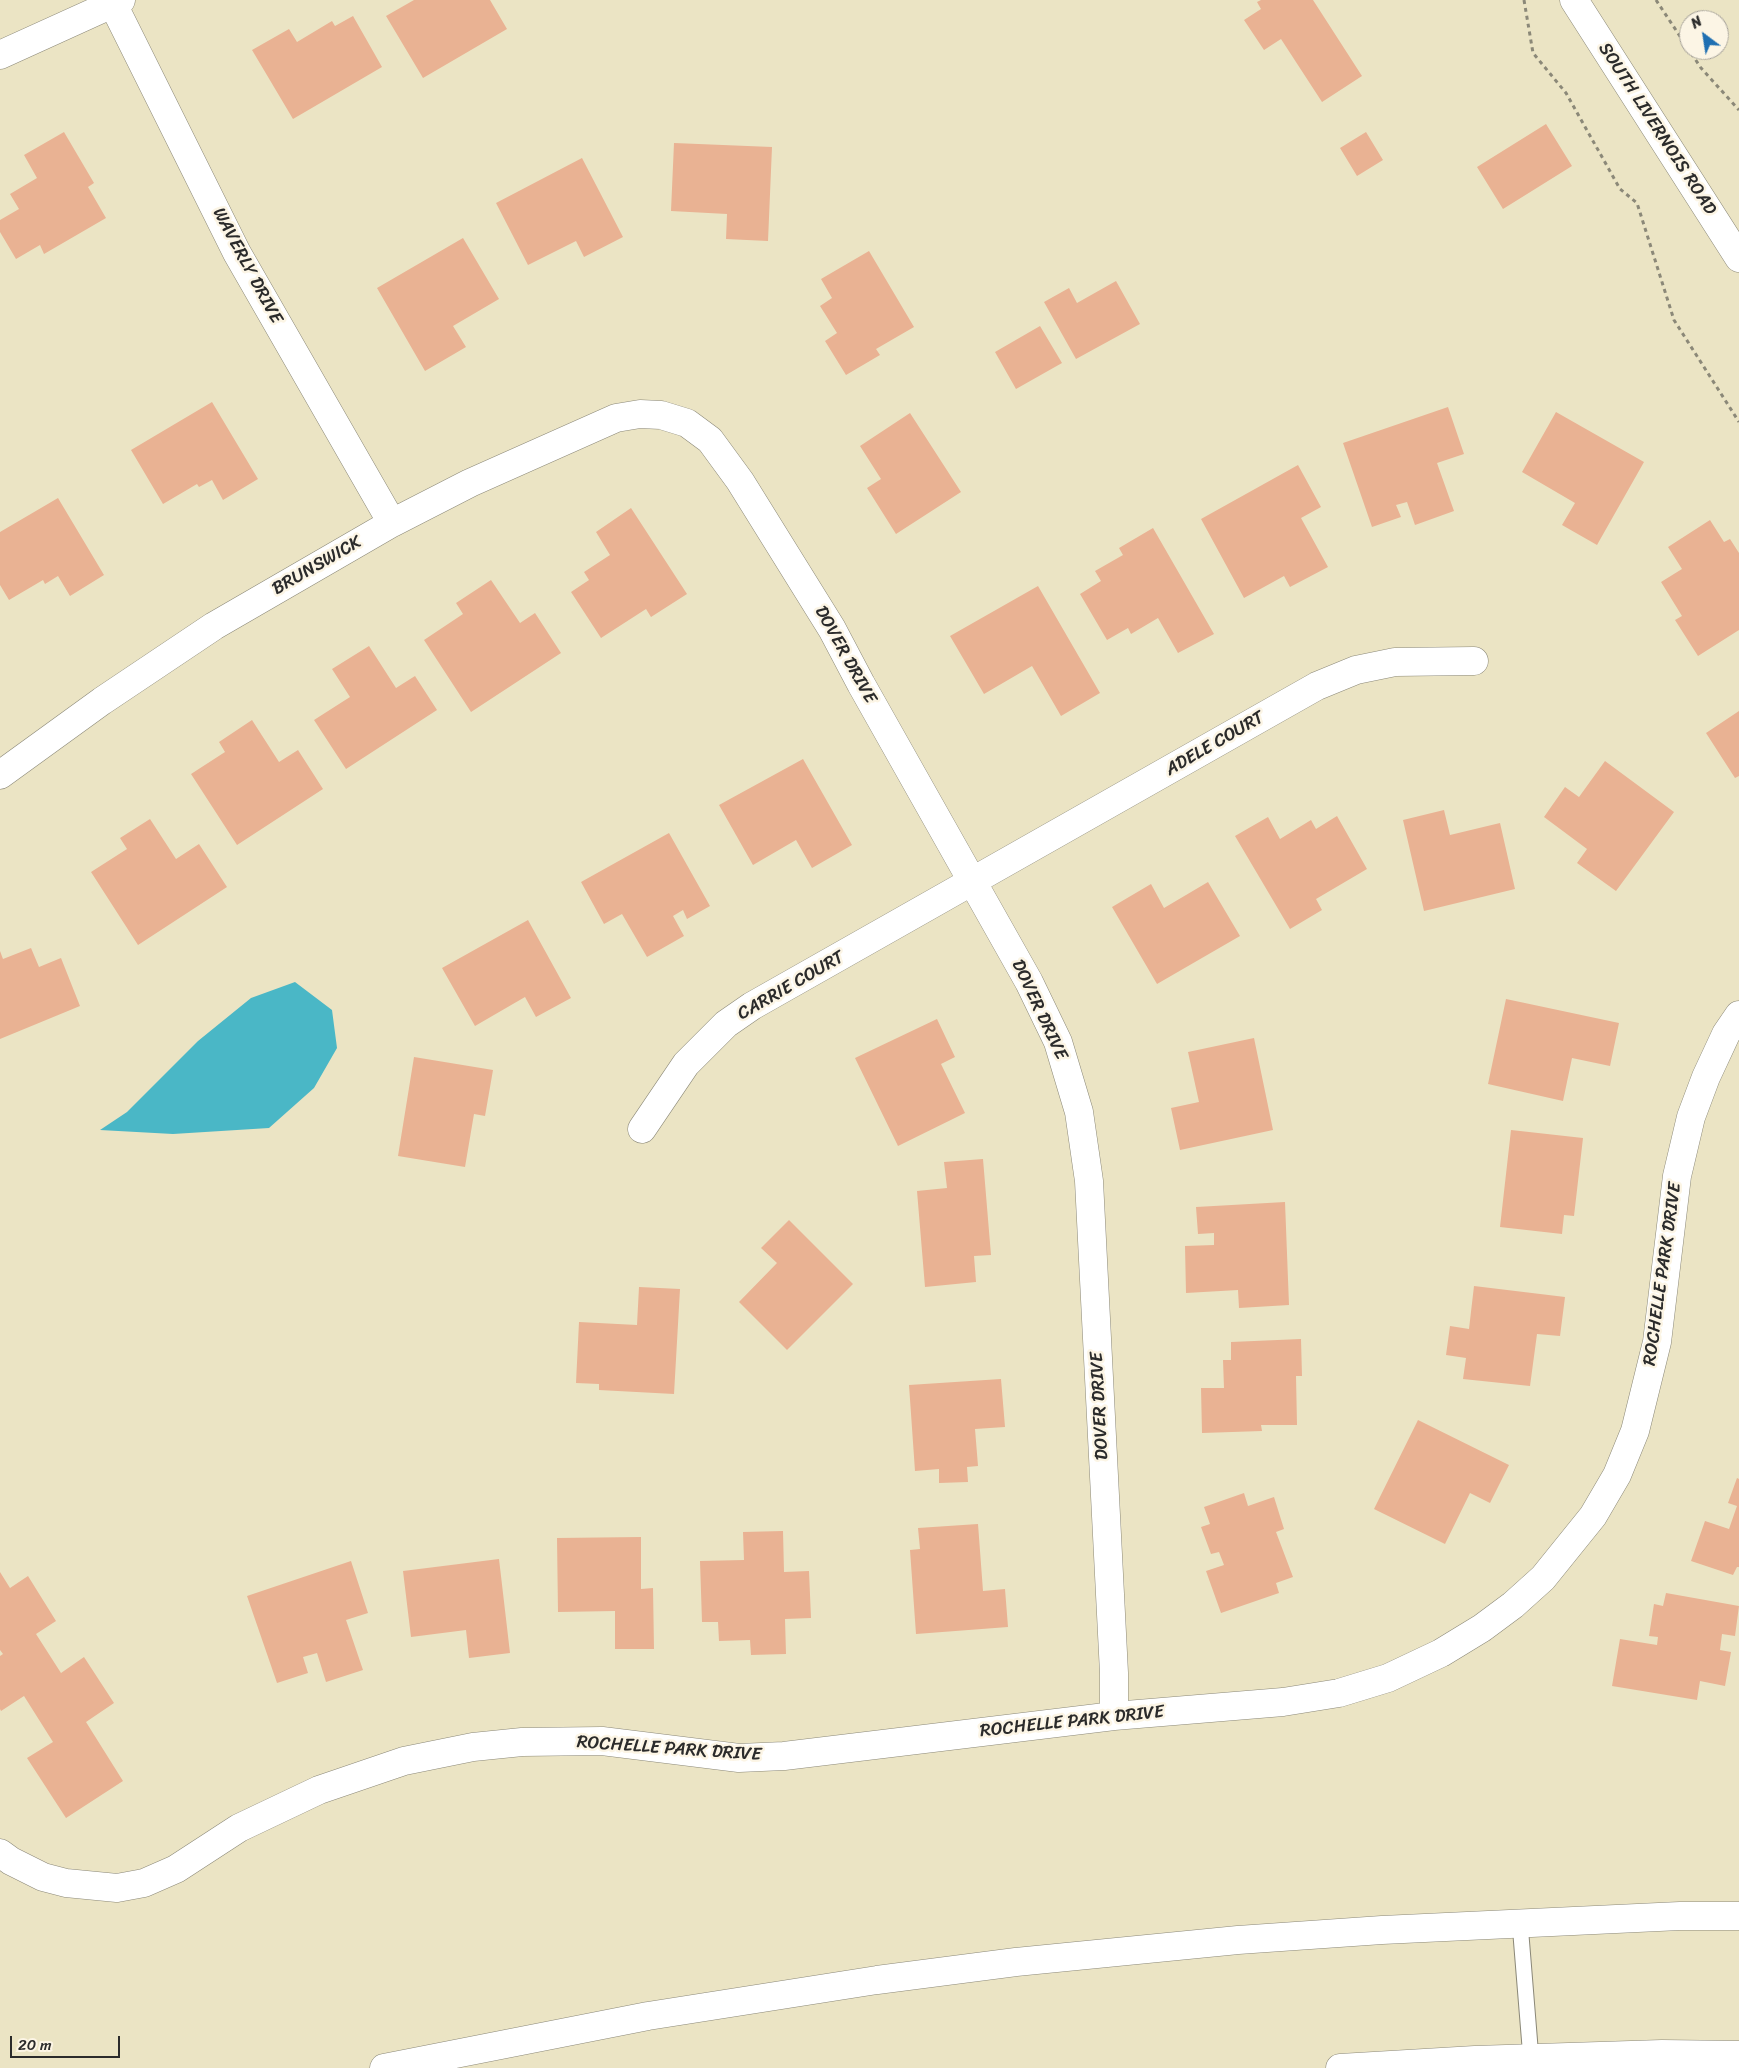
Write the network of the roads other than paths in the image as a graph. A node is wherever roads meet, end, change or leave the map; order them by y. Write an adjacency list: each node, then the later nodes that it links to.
1 (1574, 0): 4 (main road, SOUTH LIVERNOIS ROAD)
2 (117, 2): 3 (main road); 6 (main road, WAVERLY DRIVE)
3 (0, 55)
4 (1739, 258)
5 (661, 415): 6 (main road, BRUNSWICK); 9 (main road, DOVER DRIVE)
6 (392, 523): 8 (main road, BRUNSWICK)
7 (1474, 661): 9 (main road, ADELE COURT)
8 (0, 775)
9 (973, 882): 11 (main road, CARRIE COURT); 12 (main road, DOVER DRIVE)
10 (1739, 1015): 12 (main road, ROCHELLE PARK DRIVE)
11 (642, 1129)
12 (1114, 1716): 13 (main road, ROCHELLE PARK DRIVE)
13 (0, 1853)
14 (1739, 1916): 15 (main road)
15 (1520, 1922): 17 (lane); 18 (main road)
16 (1739, 2054): 17 (main road)
17 (1531, 2059): 19 (main road)
18 (384, 2068)
19 (1340, 2068)

